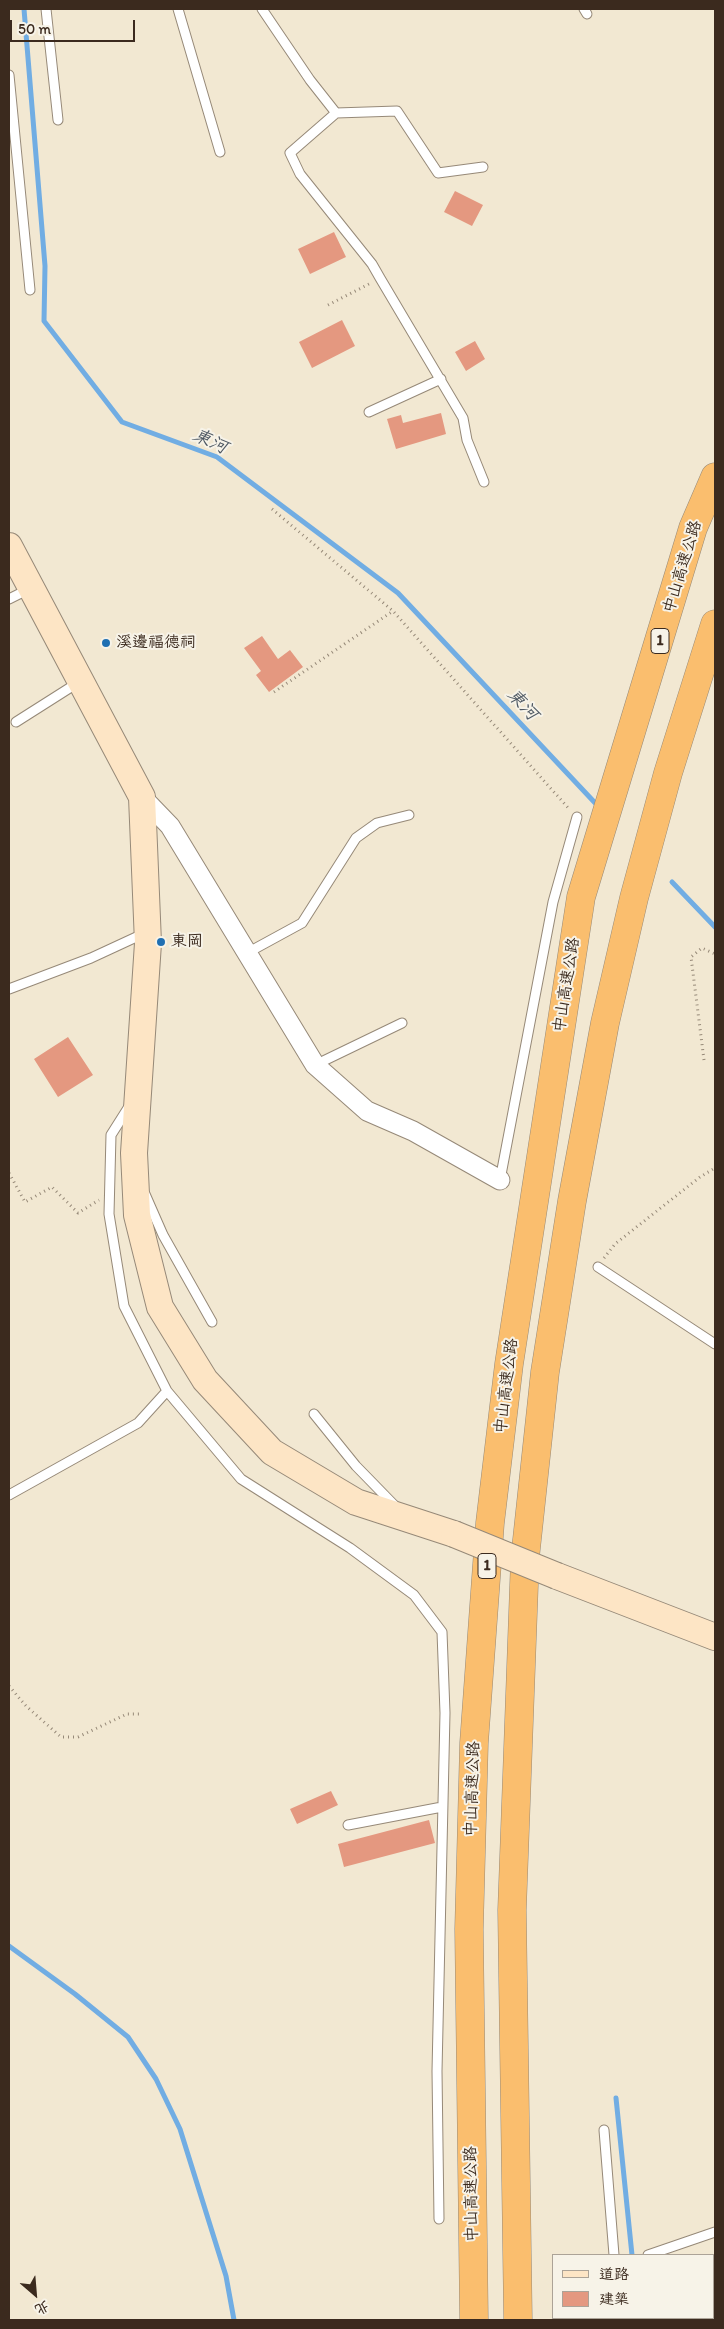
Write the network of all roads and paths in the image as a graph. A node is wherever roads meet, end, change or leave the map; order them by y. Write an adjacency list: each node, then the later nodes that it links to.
1 (46, 9): 6 (lane)
2 (178, 9): 7 (lane)
3 (262, 9): 5 (lane)
4 (9, 75): 10 (lane)
5 (336, 113): 8 (lane); 9 (lane)
6 (58, 120)
7 (220, 152)
8 (483, 167)
9 (380, 278): 11 (path); 12 (lane)
10 (30, 290)
11 (328, 305)
12 (440, 379): 13 (lane); 15 (lane)
13 (369, 412)
14 (715, 477): 57 (highway, 中山高速公路 / 1)
15 (484, 482)
16 (272, 509): 19 (path)
17 (9, 546): 18 (street)
18 (20, 593): 21 (street)
19 (393, 611): 22 (path); 26 (path)
20 (715, 624): 58 (highway)
21 (80, 681): 23 (lane); 24 (street)
22 (274, 692)
23 (16, 722)
24 (142, 797): 27 (street); 28 (street)
25 (409, 815): 28 (lane)
26 (576, 817): 38 (lane)
27 (147, 932): 30 (lane); 34 (street)
28 (247, 953): 33 (street)
29 (715, 954): 32 (path)
30 (9, 989)
31 (402, 1023): 33 (lane)
32 (704, 1060)
33 (315, 1065): 38 (street)
34 (138, 1092): 36 (street); 39 (lane)
35 (715, 1168): 40 (path)
36 (134, 1169): 41 (lane); 46 (street)
37 (9, 1173): 39 (path)
38 (500, 1180)
39 (110, 1193): 43 (lane)
40 (598, 1267): 42 (lane)
41 (212, 1322)
42 (715, 1344)
43 (168, 1391): 45 (lane); 50 (lane)
44 (314, 1414): 46 (lane)
45 (9, 1495)
46 (406, 1518): 47 (street, bridge)
47 (715, 1637)
48 (9, 1686): 49 (path)
49 (140, 1714)
50 (442, 1807): 51 (lane); 53 (lane)
51 (348, 1825)
52 (604, 2130): 55 (lane)
53 (439, 2219)
54 (715, 2232): 56 (lane)
55 (614, 2254)
56 (651, 2254)
57 (474, 2320)
58 (518, 2320)

